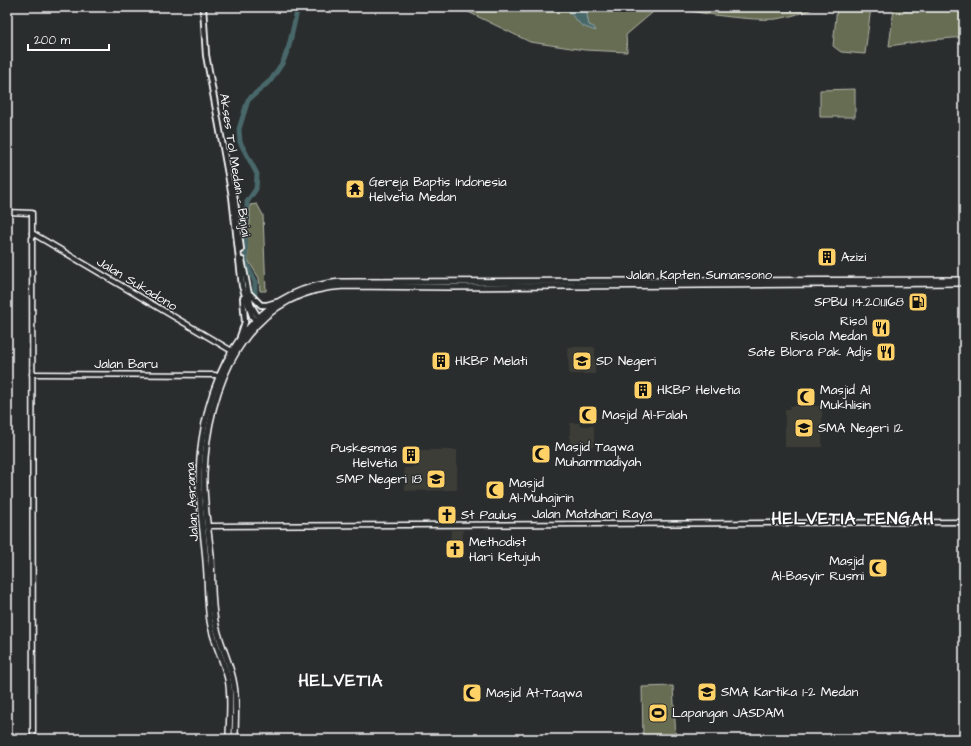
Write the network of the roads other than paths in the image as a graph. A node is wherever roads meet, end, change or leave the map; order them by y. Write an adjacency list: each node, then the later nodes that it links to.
1 (205, 7): 2 (main road, Akses Tol Medan - Binjai)
2 (217, 110): 9 (main road, Akses Tol Medan - Binjai); 11 (main road, Akses Tol Medan - Binjai)
3 (7, 212): 4 (street)
4 (32, 233): 15 (street, Jalan Sukadono); 16 (street)
5 (693, 280): 6 (highway, Jalan Kapten Sumarsono); 8 (highway, Jalan Kapten Sumarsono); 10 (highway)
6 (964, 280)
7 (964, 283): 10 (highway, Jalan Kapten Sumarsono)
8 (434, 284): 10 (highway, Jalan Kapten Sumarsono); 12 (highway, Jalan Asrama); 13 (highway, Jalan Asrama)
9 (242, 286): 13 (main road, Akses Tol Medan - Binjai); 14 (main road)
10 (693, 286)
11 (247, 289): 12 (main road); 13 (main road, Akses Tol Medan - Binjai)
12 (277, 302): 13 (highway, Jalan Asrama)
13 (257, 320): 14 (highway, Jalan Asrama); 17 (highway, Jalan Asrama)
14 (240, 337): 15 (highway, Jalan Asrama)
15 (232, 351): 17 (highway, Jalan Asrama)
16 (32, 374): 17 (street, Jalan Baru); 20 (street)
17 (219, 376): 19 (highway, Jalan Asrama); 21 (highway, Jalan Asrama)
18 (964, 522): 19 (street, Jalan Matahari Raya)
19 (208, 526): 22 (highway, Jalan Asrama)
20 (33, 739)
21 (229, 739)
22 (235, 739)

